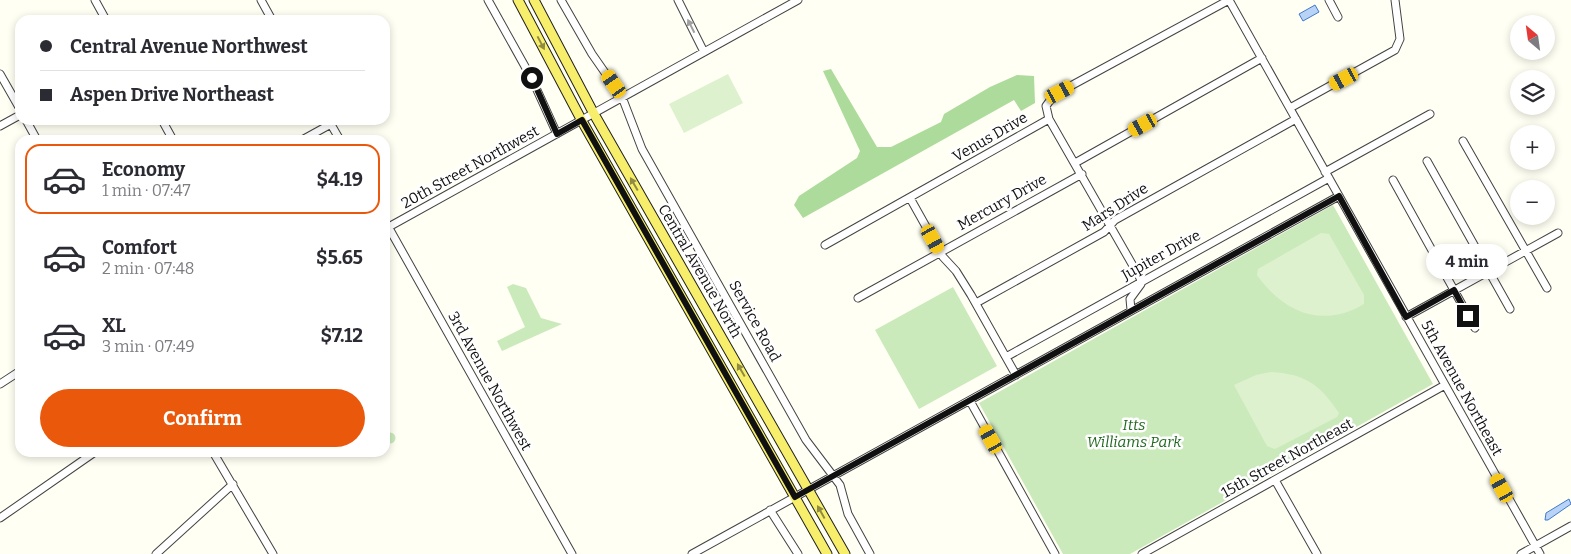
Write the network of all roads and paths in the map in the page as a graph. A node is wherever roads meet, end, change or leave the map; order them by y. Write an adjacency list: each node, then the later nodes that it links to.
1 (95, 0): 12 (street)
2 (261, 0): 13 (street)
3 (488, 0): 29 (street)
4 (518, 0): 26 (main road, Central Avenue North, one-way to 26)
5 (534, 0): 21 (main road, Central Avenue North)
6 (562, 0): 18 (street, Service Road)
7 (678, 0): 15 (street, one-way to 7)
8 (798, 0): 15 (street, 20th Street Northwest)
9 (1229, 0): 16 (street, 5th Avenue Northeast); 24 (street, Venus Drive)
10 (1329, 0): 14 (street)
11 (1395, 0): 20 (street)
12 (103, 15)
13 (269, 15)
14 (1338, 17)
15 (704, 52): 18 (street, 20th Street Northwest)
16 (1262, 58): 20 (street, 5th Avenue Northeast); 33 (street)
17 (0, 74): 19 (street)
18 (622, 97): 21 (street, 20th Street Northwest); 64 (street, Service Road)
19 (15, 100)
20 (1290, 108): 25 (street, 5th Avenue Northeast)
21 (594, 114): 26 (street, 20th Street Northwest); 67 (main road, Central Avenue North, one-way to 21)
22 (1430, 114): 35 (street, Jupiter Drive)
23 (15, 118): 28 (street)
24 (1049, 119): 33 (street); 38 (street, Venus Drive)
25 (1296, 119): 35 (street, 5th Avenue Northeast); 40 (street, Mars Drive)
26 (582, 120): 29 (street, 20th Street Northwest); 68 (main road, Central Avenue North)
27 (325, 125): 30 (street)
28 (0, 126)
29 (557, 134): 39 (street, 20th Street Northwest)
30 (310, 135)
31 (1463, 141): 44 (street)
32 (1427, 161): 46 (street)
33 (1075, 162): 34 (street)
34 (1082, 174): 40 (street); 45 (street, Mercury Drive)
35 (1327, 175): 37 (street, 5th Avenue Northeast); 47 (street, Jupiter Drive)
36 (1393, 180): 49 (street)
37 (1339, 196): 53 (street); 54 (street, 5th Avenue Northeast)
38 (910, 198): 43 (street, Venus Drive); 45 (street)
39 (390, 224)
40 (1110, 226): 47 (street); 51 (street, Mars Drive)
41 (390, 233): 75 (street, 3rd Avenue Northwest)
42 (1558, 233): 44 (street)
43 (825, 245)
44 (1526, 250): 46 (street); 48 (street)
45 (940, 253): 50 (street, Mercury Drive); 51 (street)
46 (1489, 271): 49 (street); 52 (street)
47 (1142, 281): 53 (street); 56 (street, Jupiter Drive)
48 (1547, 288)
49 (1454, 290): 54 (street); 55 (street)
50 (858, 298)
51 (976, 303): 56 (street)
52 (1510, 309)
53 (1131, 310): 58 (street)
54 (1406, 317): 60 (street, 5th Avenue Northeast)
55 (1475, 328)
56 (1006, 357): 58 (street)
57 (15, 374): 59 (street)
58 (1016, 375): 61 (street)
59 (0, 384)
60 (1445, 386): 65 (street, 15th Street Northeast); 72 (street, 5th Avenue Northeast)
61 (970, 401): 64 (street); 81 (street)
62 (88, 457): 70 (street)
63 (216, 457): 66 (street)
64 (834, 476): 67 (street); 80 (street, Service Road)
65 (1275, 480): 82 (street, 15th Street Northeast); 83 (street)
66 (233, 484): 73 (street); 74 (street)
67 (809, 490): 68 (street); 79 (main road, Central Avenue North, one-way to 67)
68 (795, 497): 69 (street); 78 (main road, Central Avenue North)
69 (770, 510): 76 (street); 77 (street)
70 (0, 518)
71 (1571, 526): 72 (street)
72 (1535, 546): 84 (street); 85 (street, 5th Avenue Northeast)
73 (156, 554)
74 (274, 554)
75 (572, 554)
76 (692, 554)
77 (798, 554)
78 (827, 554)
79 (845, 554)
80 (870, 554)
81 (1055, 554)
82 (1142, 554)
83 (1316, 554)
84 (1521, 554)
85 (1540, 554)

